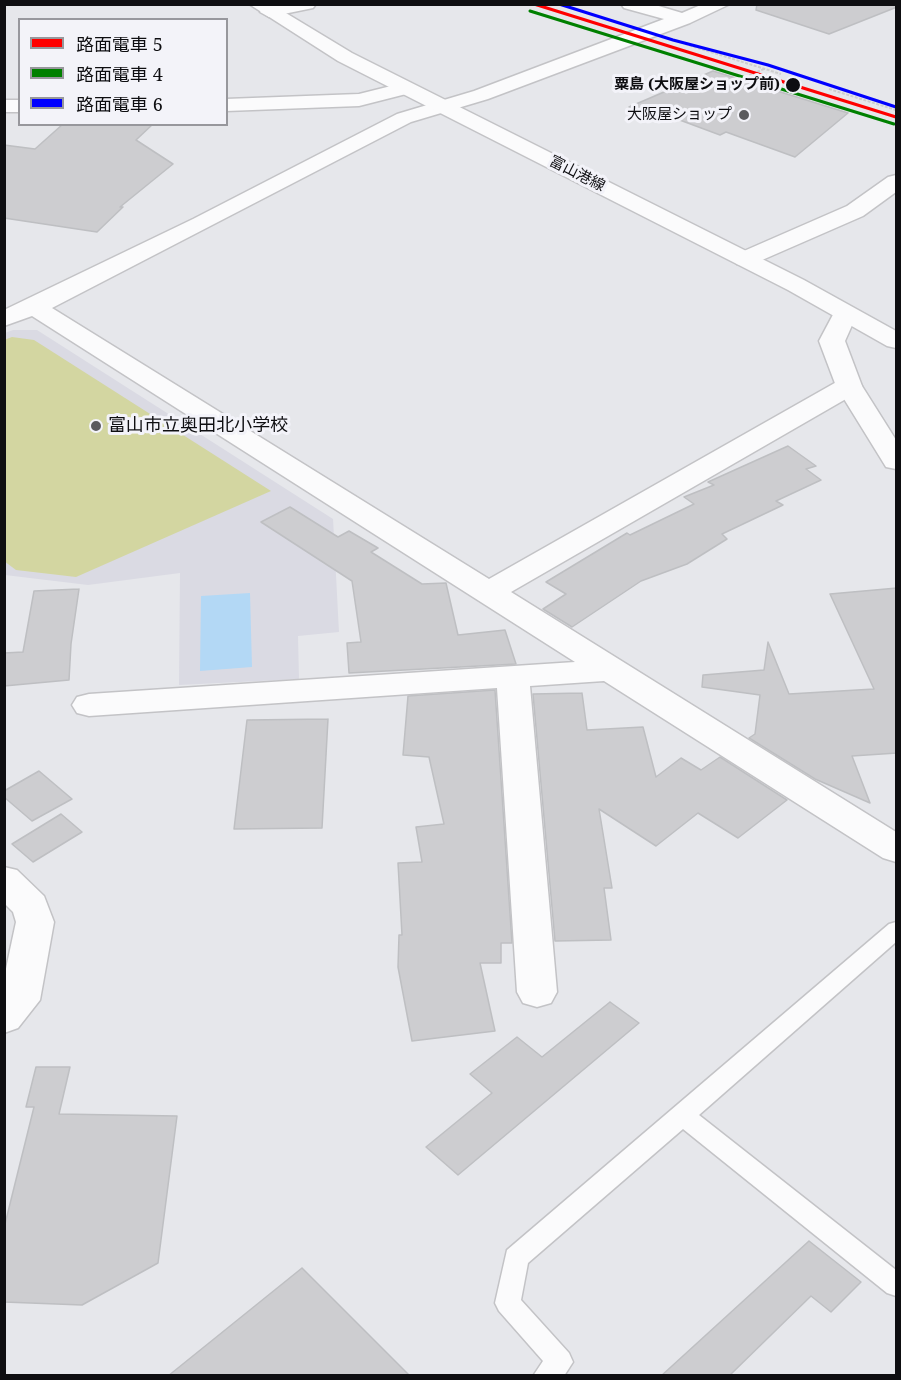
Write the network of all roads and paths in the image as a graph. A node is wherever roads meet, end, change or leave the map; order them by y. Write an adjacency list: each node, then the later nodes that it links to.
1 (307, 4): 4 (street)
2 (630, 4): 5 (street)
3 (721, 4): 5 (street)
4 (264, 8): 12 (street, 富山港線)
5 (684, 19): 6 (street)
6 (648, 32): 7 (path); 15 (street)
7 (765, 69): 8 (path); 9 (path)
8 (781, 74)
9 (750, 75): 10 (path); 11 (path)
10 (745, 77)
11 (766, 80)
12 (406, 88): 14 (street); 15 (street, 富山港線)
13 (829, 89): 16 (path)
14 (228, 105)
15 (442, 106): 18 (street, 富山港線); 19 (street)
16 (897, 110)
17 (897, 182): 18 (street)
18 (745, 259): 20 (street, 富山港線)
19 (34, 308): 21 (street); 25 (street)
20 (846, 314): 22 (street, 富山港線); 23 (street)
21 (4, 319)
22 (897, 341)
23 (849, 386): 24 (street); 25 (street)
24 (897, 461)
25 (489, 592): 26 (street)
26 (612, 670): 27 (street); 29 (street)
27 (513, 677): 28 (street); 32 (street)
28 (89, 705)
29 (897, 849)
30 (4, 880): 33 (street)
31 (897, 930): 34 (lane)
32 (537, 992)
33 (4, 1017)
34 (683, 1115): 35 (lane); 36 (lane)
35 (897, 1285)
36 (546, 1376)

